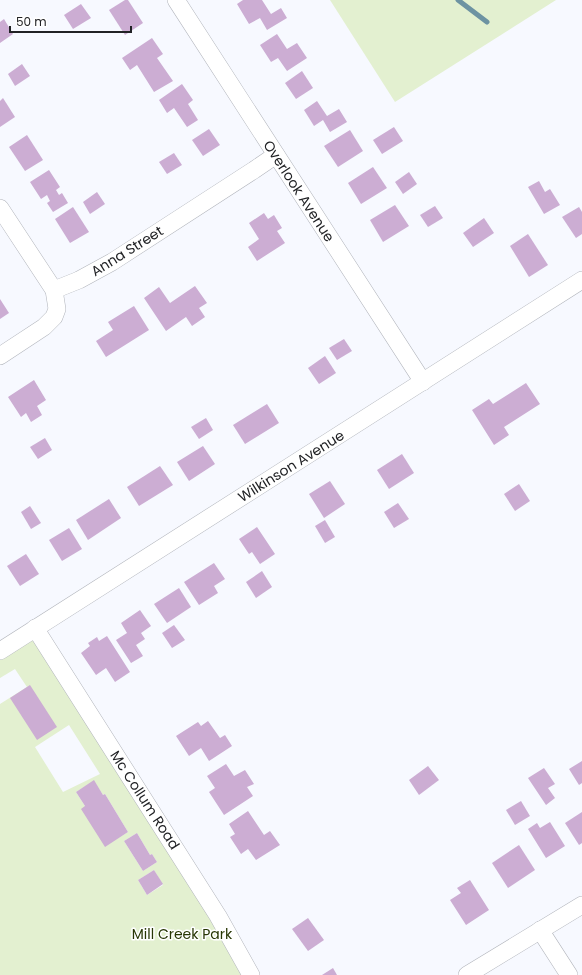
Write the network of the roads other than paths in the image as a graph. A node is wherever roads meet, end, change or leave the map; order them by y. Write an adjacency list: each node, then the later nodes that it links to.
1 (176, 0): 2 (street, Overlook Avenue)
2 (276, 155): 5 (street, Anna Street); 7 (street, Overlook Avenue)
3 (0, 208): 5 (street)
4 (582, 280): 7 (street, Wilkinson Avenue)
5 (54, 290): 6 (street)
6 (0, 356)
7 (422, 382): 8 (street, Wilkinson Avenue)
8 (35, 628): 9 (street, Wilkinson Avenue); 12 (street, Mc Collum Road)
9 (0, 651)
10 (582, 905): 11 (street)
11 (540, 930): 13 (street); 14 (street)
12 (250, 975)
13 (467, 975)
14 (569, 975)

